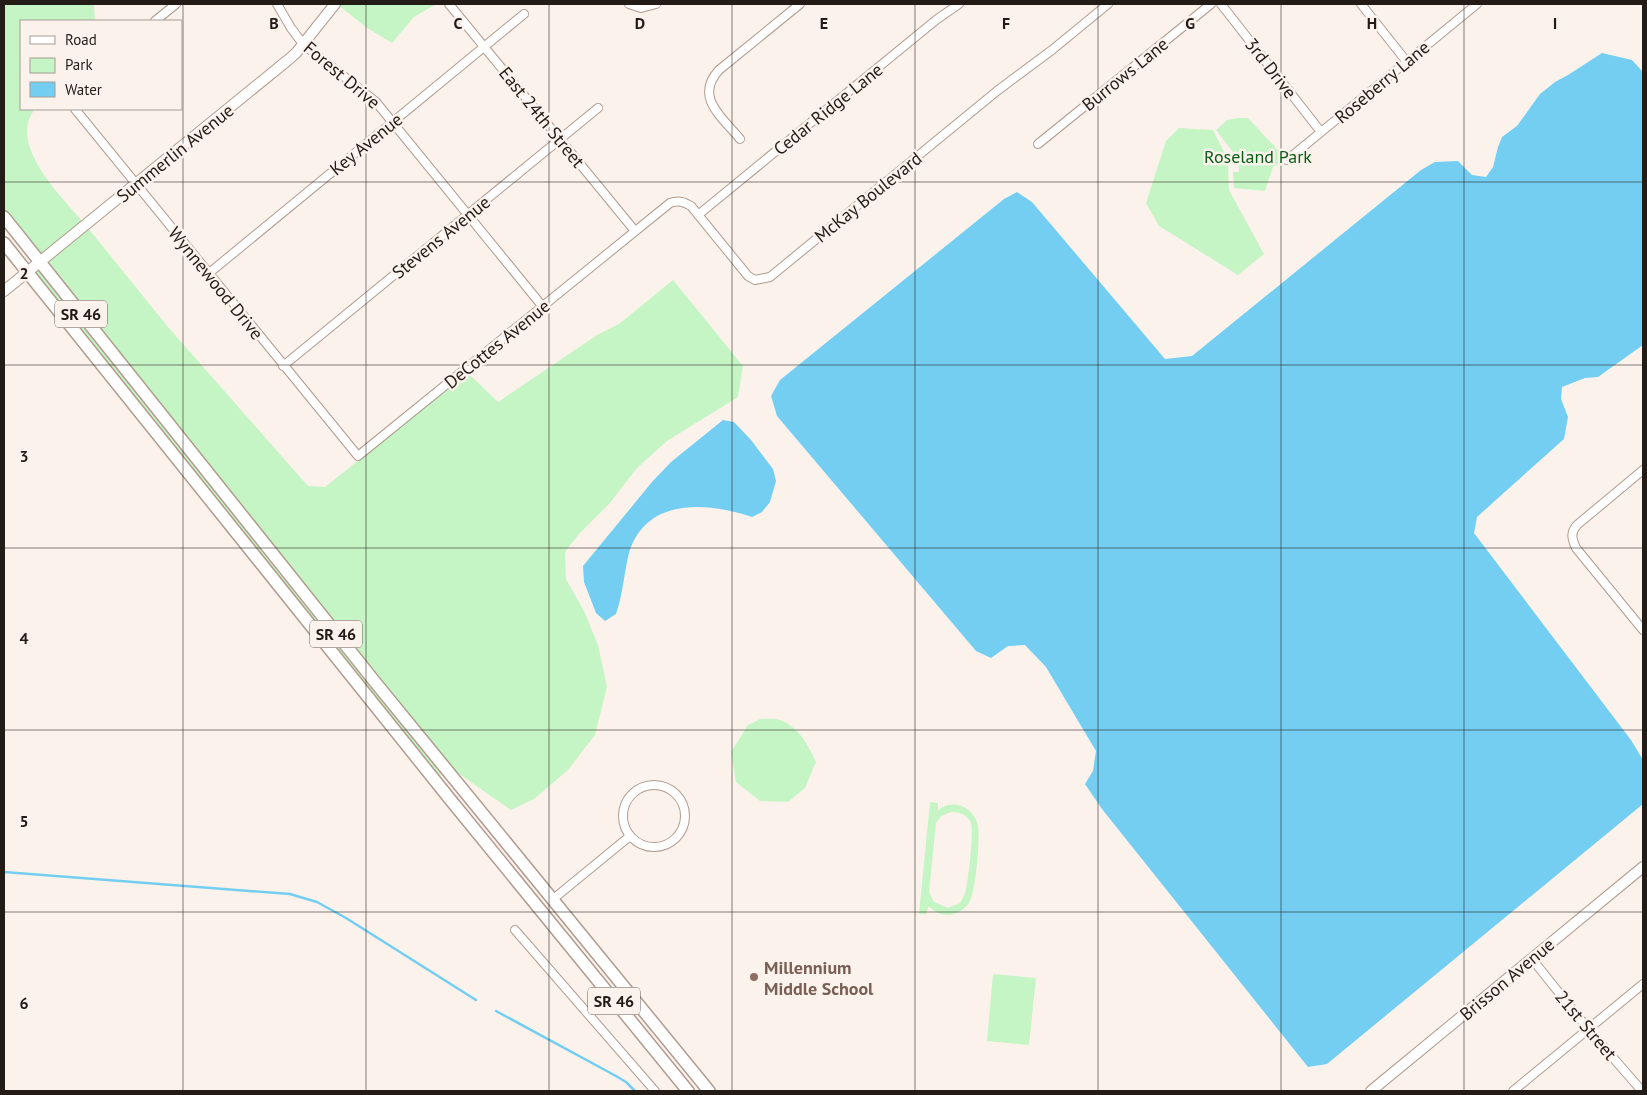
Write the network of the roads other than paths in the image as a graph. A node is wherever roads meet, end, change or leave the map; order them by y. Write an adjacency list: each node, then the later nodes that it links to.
1 (176, 4): 15 (street)
2 (277, 4): 16 (street, Forest Drive)
3 (335, 4): 16 (street, Summerlin Avenue)
4 (449, 4): 17 (street, East 24th Street)
5 (629, 4): 6 (street)
6 (656, 4)
7 (800, 4): 24 (street)
8 (958, 4): 29 (street, Cedar Ridge Lane)
9 (1108, 4): 29 (street, McKay Boulevard)
10 (1211, 4): 25 (street, Burrows Lane)
11 (1221, 4): 22 (street, 3rd Drive)
12 (1361, 4): 18 (street)
13 (1477, 4): 18 (street, Roseberry Lane)
14 (524, 14): 17 (street, Key Avenue)
15 (156, 20)
16 (303, 44): 21 (street, Forest Drive); 27 (street, Summerlin Avenue)
17 (484, 47): 21 (street, Key Avenue); 23 (street, East 24th Street)
18 (1407, 62): 22 (street, Roseberry Lane)
19 (598, 108): 23 (street, Stevens Avenue)
20 (76, 110): 27 (street, Wynnewood Drive)
21 (394, 122): 28 (street, Forest Drive); 35 (street, Key Avenue)
22 (1321, 132): 26 (street, Roseberry Lane)
23 (560, 139): 28 (street, Stevens Avenue); 31 (street, East 24th Street)
24 (740, 139)
25 (1038, 144)
26 (1287, 160)
27 (136, 184): 33 (street, Summerlin Avenue); 35 (street, Wynnewood Drive)
28 (470, 214): 37 (street, Forest Drive); 38 (street, Stevens Avenue)
29 (698, 215): 31 (street, McKay Boulevard)
30 (4, 217): 33 (main road, SR 46)
31 (635, 231): 37 (street, DeCottes Avenue)
32 (4, 243): 34 (main road, SR 46)
33 (40, 262): 34 (street, Summerlin Avenue); 44 (main road, SR 46)
34 (27, 272): 36 (street, Summerlin Avenue); 50 (main road, SR 46)
35 (208, 274): 38 (street, Wynnewood Drive)
36 (4, 291)
37 (543, 306): 39 (street, DeCottes Avenue)
38 (283, 366): 39 (street, Wynnewood Drive)
39 (358, 456)
40 (1643, 470): 41 (street)
41 (1643, 630)
42 (630, 836): 42 (street); 44 (street)
43 (1643, 867): 46 (street, Brisson Avenue)
44 (552, 900): 51 (main road, SR 46)
45 (515, 930): 49 (street)
46 (1532, 959): 48 (street, 21st Street); 52 (street, Brisson Avenue)
47 (1643, 984): 48 (street)
48 (1588, 1029): 53 (street); 54 (street, 21st Street)
49 (655, 1091)
50 (688, 1091)
51 (709, 1091)
52 (1371, 1091)
53 (1513, 1091)
54 (1642, 1091)

